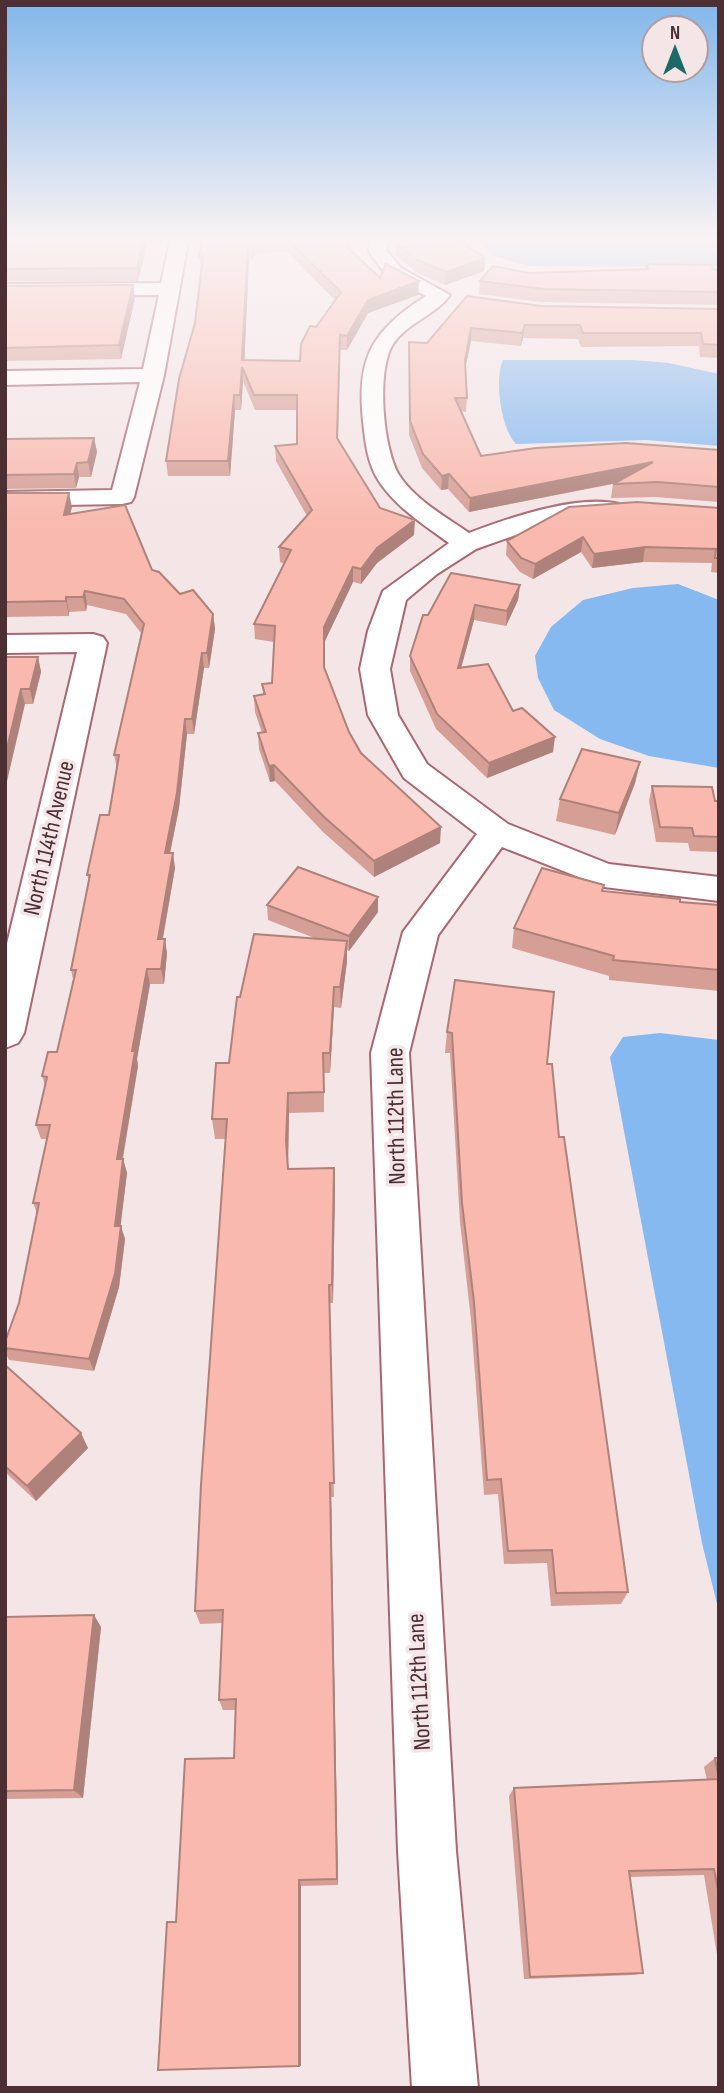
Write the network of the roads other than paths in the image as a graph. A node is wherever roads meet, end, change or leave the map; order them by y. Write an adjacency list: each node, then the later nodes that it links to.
1 (161, 335): 3 (street)
2 (392, 335): 7 (street)
3 (153, 376): 4 (street); 5 (street)
4 (5, 378)
5 (5, 499)
6 (640, 508): 7 (street)
7 (467, 543): 9 (street)
8 (5, 644): 11 (street, North 114th Avenue)
9 (496, 832): 10 (street); 13 (street, North 112th Lane)
10 (719, 889)
11 (10, 989): 12 (street, North 114th Avenue)
12 (5, 1033)
13 (445, 2088)

